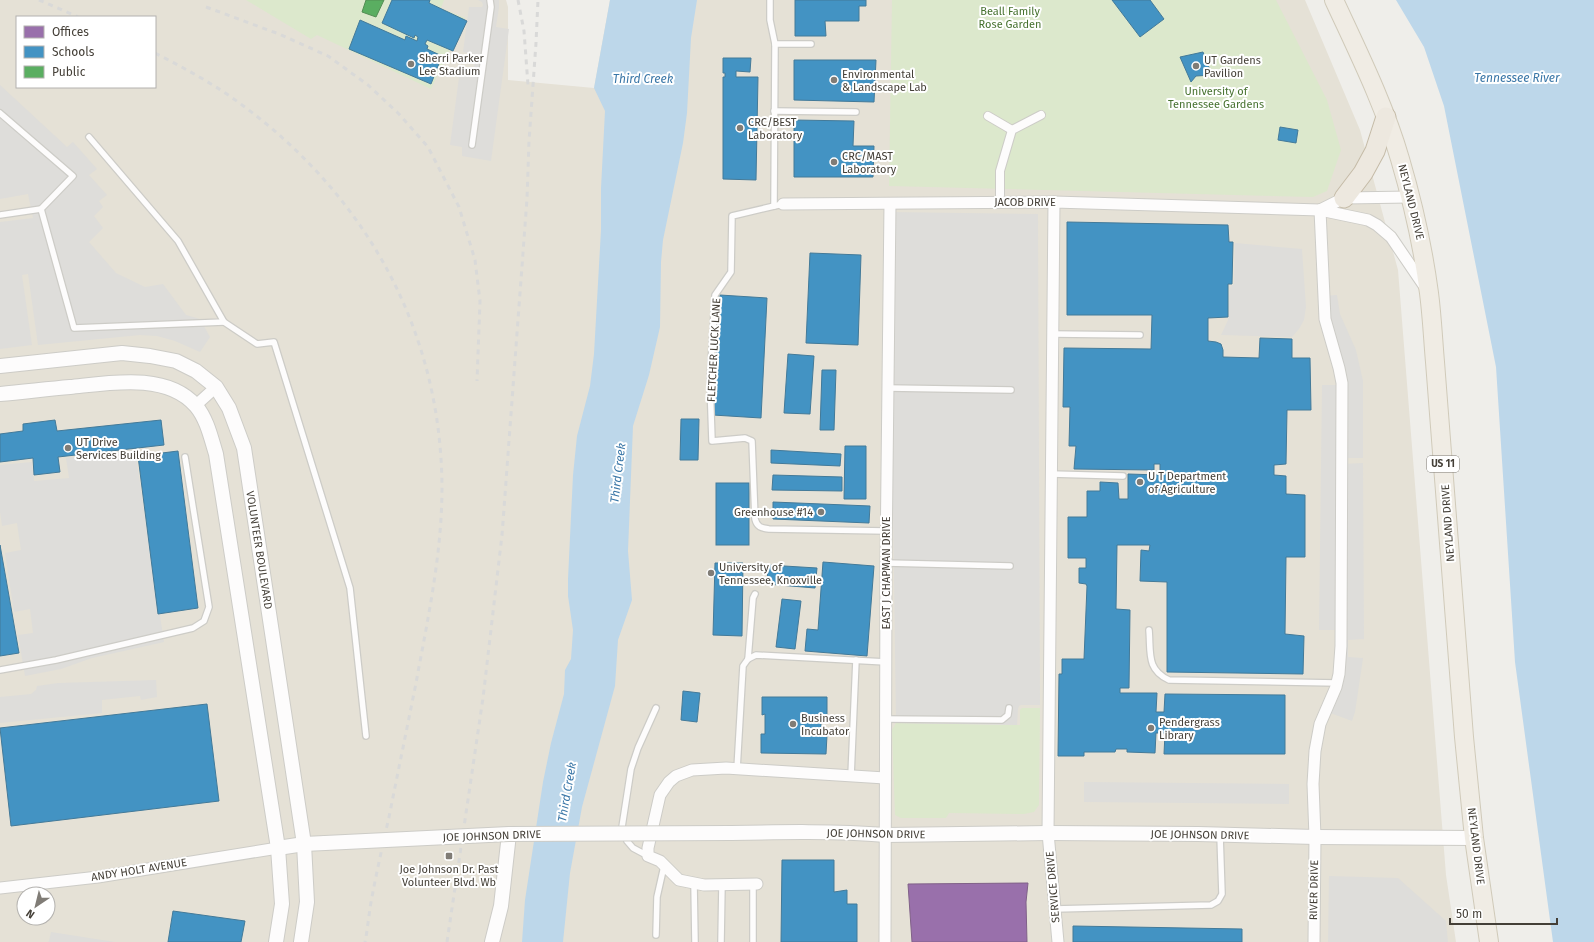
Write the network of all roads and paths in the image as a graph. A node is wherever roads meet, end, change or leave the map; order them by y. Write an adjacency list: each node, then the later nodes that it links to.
1 (490, 0): 14 (lane)
2 (770, 0): 4 (lane)
3 (1334, 0): 11 (main road, NEYLAND DRIVE / US 11)
4 (775, 44): 5 (lane); 6 (lane)
5 (811, 44)
6 (774, 111): 7 (lane); 20 (lane)
7 (856, 112)
8 (0, 113): 21 (lane)
9 (988, 116): 12 (street)
10 (1041, 116): 12 (street)
11 (1386, 117): 16 (main road, NEYLAND DRIVE / US 11); 17 (highway)
12 (1012, 130): 15 (street)
13 (89, 137): 26 (lane)
14 (472, 145)
15 (1000, 195)
16 (1410, 197): 17 (street, JACOB DRIVE); 25 (main road, NEYLAND DRIVE / US 11)
17 (1344, 198): 22 (street, JACOB DRIVE)
18 (1054, 202): 19 (street, JACOB DRIVE); 22 (street, JACOB DRIVE); 27 (street, SERVICE DRIVE)
19 (890, 204): 20 (street, JACOB DRIVE); 31 (street, EAST J CHAPMAN DRIVE)
20 (778, 205): 24 (lane, JACOB DRIVE)
21 (41, 209): 23 (lane); 26 (lane)
22 (1320, 210): 25 (street, JACOB DRIVE); 47 (street, RIVER DRIVE)
23 (0, 215)
24 (732, 216): 38 (lane, FLETCHER LUCK LANE)
25 (1429, 292): 60 (main road, NEYLAND DRIVE / US 11)
26 (224, 322): 51 (lane)
27 (1052, 334): 28 (lane); 36 (street, SERVICE DRIVE)
28 (1140, 336)
29 (0, 366): 30 (street, VOLUNTEER BOULEVARD)
30 (216, 387): 34 (street); 61 (street, VOLUNTEER BOULEVARD)
31 (887, 388): 32 (lane); 38 (street, EAST J CHAPMAN DRIVE)
32 (1011, 390)
33 (0, 394): 34 (street)
34 (195, 406): 62 (street)
35 (185, 457): 46 (lane)
36 (1051, 474): 37 (lane); 55 (street, SERVICE DRIVE)
37 (1123, 476)
38 (886, 531): 39 (street, EAST J CHAPMAN DRIVE)
39 (886, 563): 40 (lane); 45 (street, EAST J CHAPMAN DRIVE)
40 (1010, 566)
41 (756, 594): 43 (lane)
42 (1149, 630): 47 (lane)
43 (748, 659): 44 (lane); 52 (lane)
44 (856, 660): 45 (lane); 53 (lane)
45 (886, 662): 50 (street, EAST J CHAPMAN DRIVE)
46 (0, 670)
47 (1337, 683): 59 (street, RIVER DRIVE)
48 (656, 708): 63 (lane)
49 (1010, 708): 50 (lane)
50 (885, 719): 54 (street, EAST J CHAPMAN DRIVE)
51 (366, 736)
52 (737, 769): 53 (street); 63 (street)
53 (851, 776): 54 (street)
54 (885, 778): 58 (street, EAST J CHAPMAN DRIVE)
55 (1048, 833): 57 (street, JOE JOHNSON DRIVE); 58 (street, JOE JOHNSON DRIVE); 69 (street, SERVICE DRIVE)
56 (509, 834): 58 (street, JOE JOHNSON DRIVE, bridge); 61 (street, JOE JOHNSON DRIVE, bridge); 73 (street)
57 (1220, 834): 59 (street, JOE JOHNSON DRIVE); 69 (lane)
58 (886, 835): 77 (street, EAST J CHAPMAN DRIVE)
59 (1315, 837): 60 (street, JOE JOHNSON DRIVE); 79 (street, RIVER DRIVE)
60 (1474, 838): 80 (main road, NEYLAND DRIVE / US 11)
61 (304, 844): 62 (street, JOE JOHNSON DRIVE); 72 (street, VOLUNTEER BOULEVARD)
62 (278, 848): 68 (street, ANDY HOLT AVENUE); 71 (street)
63 (648, 856): 64 (street)
64 (664, 866): 65 (street); 70 (lane)
65 (694, 883): 66 (street); 74 (lane)
66 (722, 884): 67 (street); 75 (lane)
67 (755, 884): 76 (lane)
68 (0, 888)
69 (1055, 909): 78 (street, SERVICE DRIVE)
70 (656, 935)
71 (276, 942)
72 (301, 942)
73 (492, 942)
74 (695, 942)
75 (721, 942)
76 (753, 942)
77 (885, 942)
78 (1058, 942)
79 (1314, 942)
80 (1488, 942)

